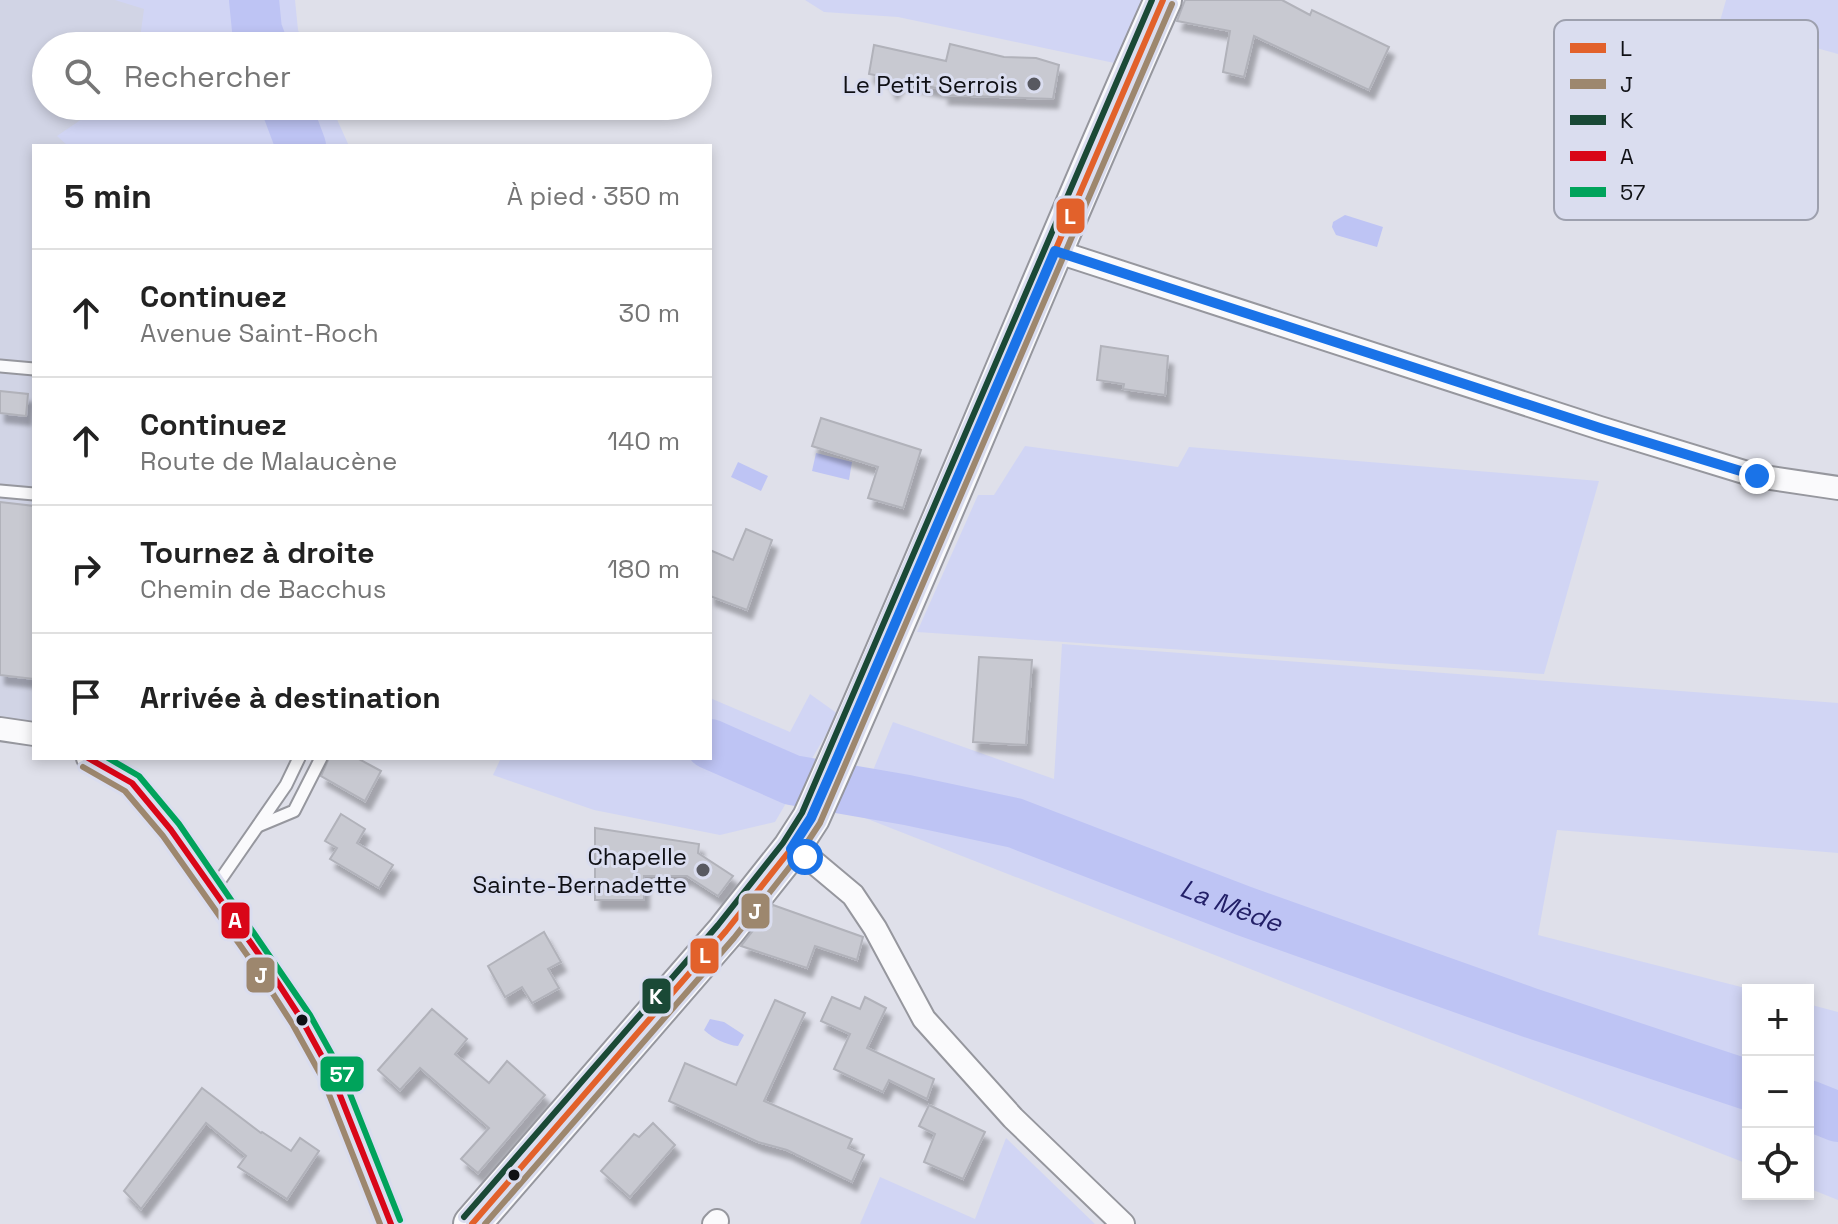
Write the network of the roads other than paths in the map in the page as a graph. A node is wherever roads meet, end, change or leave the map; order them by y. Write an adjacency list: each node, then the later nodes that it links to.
1 (1163, 0): 2 (main road)
2 (1055, 251): 5 (street); 14 (main road)
3 (0, 366): 4 (lane)
4 (32, 369)
5 (1838, 488)
6 (0, 491): 7 (lane)
7 (32, 494)
8 (0, 729): 9 (street)
9 (32, 734)
10 (92, 760): 15 (street)
11 (298, 760): 13 (lane)
12 (320, 760): 13 (lane)
13 (258, 826): 15 (lane)
14 (791, 849): 17 (main road); 18 (street)
15 (214, 889): 16 (street)
16 (391, 1224)
17 (472, 1224)
18 (1123, 1224)

